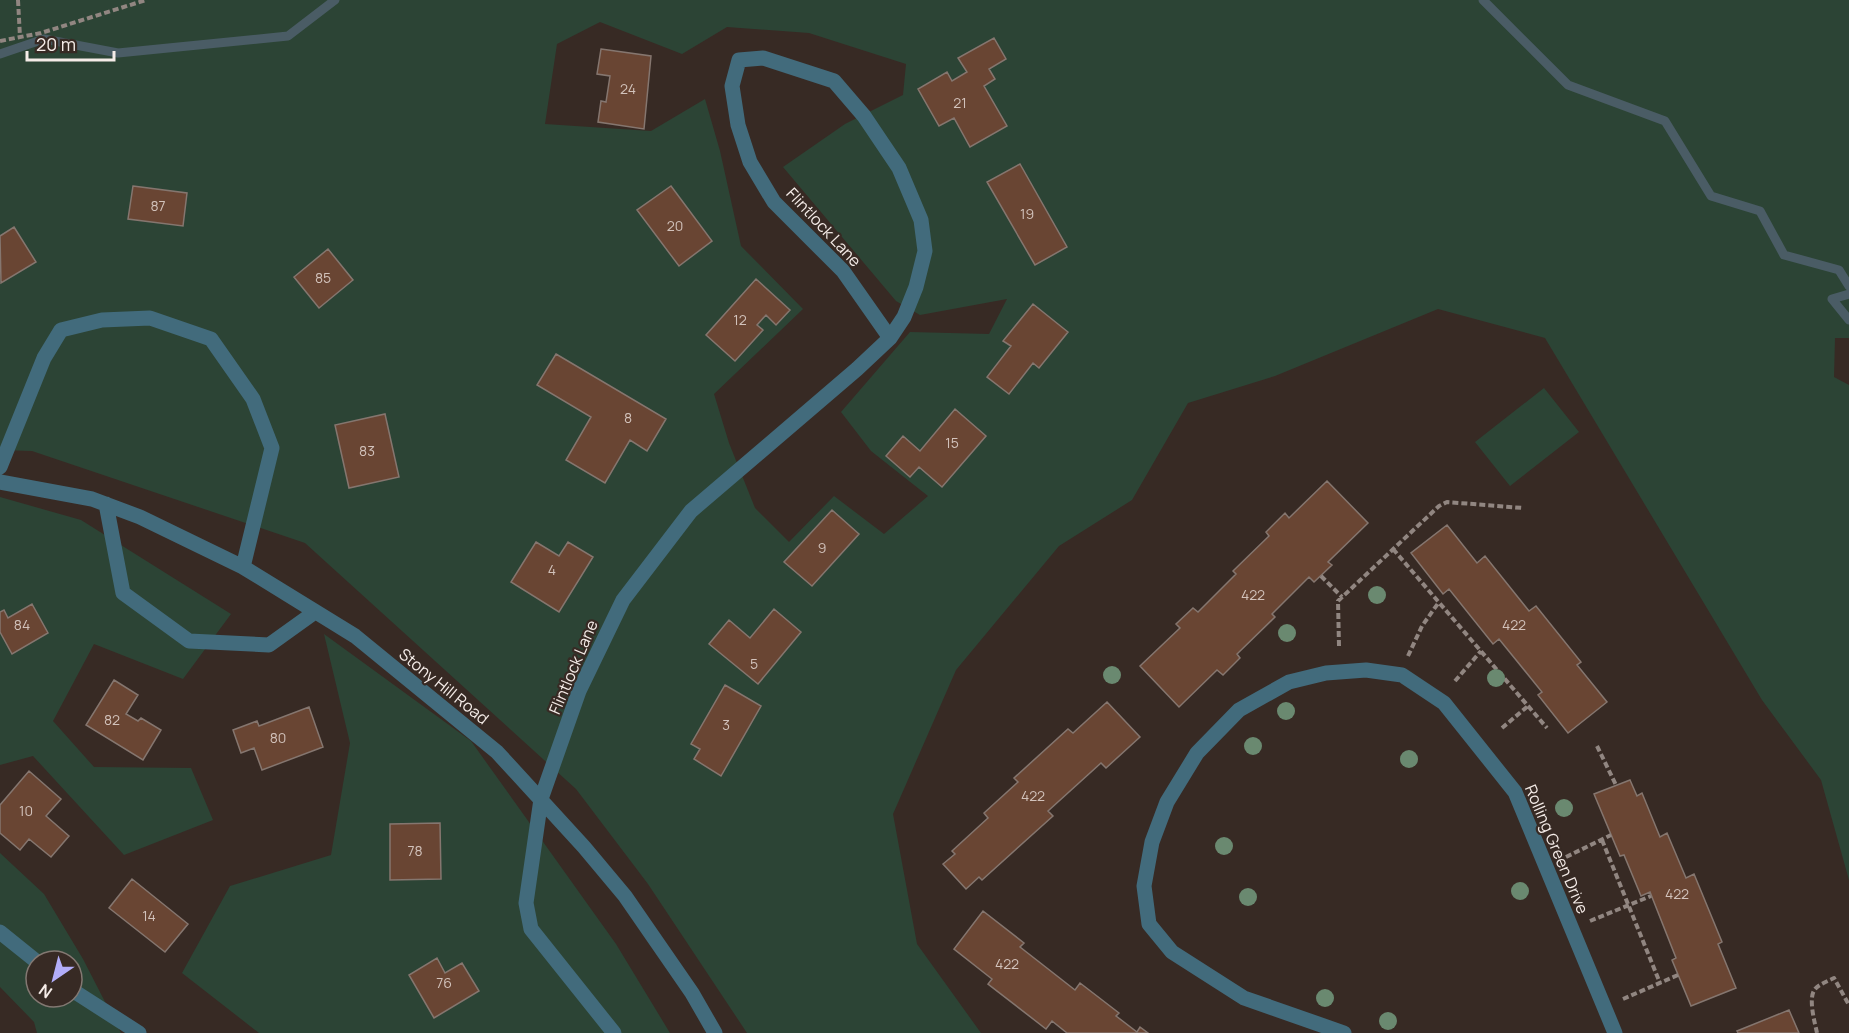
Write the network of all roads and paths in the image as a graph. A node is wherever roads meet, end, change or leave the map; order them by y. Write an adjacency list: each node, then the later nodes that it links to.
1 (18, 0): 3 (path)
2 (147, 0): 3 (path)
3 (20, 38): 4 (path)
4 (0, 41)
5 (890, 338): 5 (street, Flintlock Lane); 25 (street, Flintlock Lane)
6 (0, 467): 11 (street)
7 (0, 482): 8 (street, Stony Hill Road)
8 (106, 504): 11 (street, Stony Hill Road); 15 (street)
9 (1523, 508): 10 (path)
10 (1394, 549): 13 (path); 14 (path)
11 (243, 567): 15 (street, Stony Hill Road)
12 (1321, 576): 13 (path)
13 (1342, 597): 16 (path)
14 (1439, 602): 17 (path); 18 (path)
15 (315, 612): 25 (street, Stony Hill Road)
16 (1340, 646)
17 (1482, 651): 19 (path); 20 (path)
18 (1408, 656)
19 (1455, 681)
20 (1528, 706): 21 (path); 22 (path)
21 (1502, 728)
22 (1547, 728)
23 (1597, 746): 24 (path)
24 (1616, 785)
25 (541, 799): 40 (street); 41 (street, Stony Hill Road)
26 (1611, 836): 27 (path)
27 (1602, 840): 28 (path); 30 (path)
28 (1562, 858)
29 (1651, 896): 30 (path)
30 (1629, 906): 31 (path); 35 (path)
31 (1590, 922)
32 (0, 932): 33 (street)
33 (24, 952)
34 (1678, 975): 35 (path)
35 (1660, 983): 37 (path)
36 (84, 998): 39 (street)
37 (1622, 1000)
38 (1849, 1005): 44 (path)
39 (139, 1033)
40 (614, 1033)
41 (715, 1033)
42 (1344, 1033): 43 (street, Rolling Green Drive)
43 (1615, 1033)
44 (1817, 1033)

